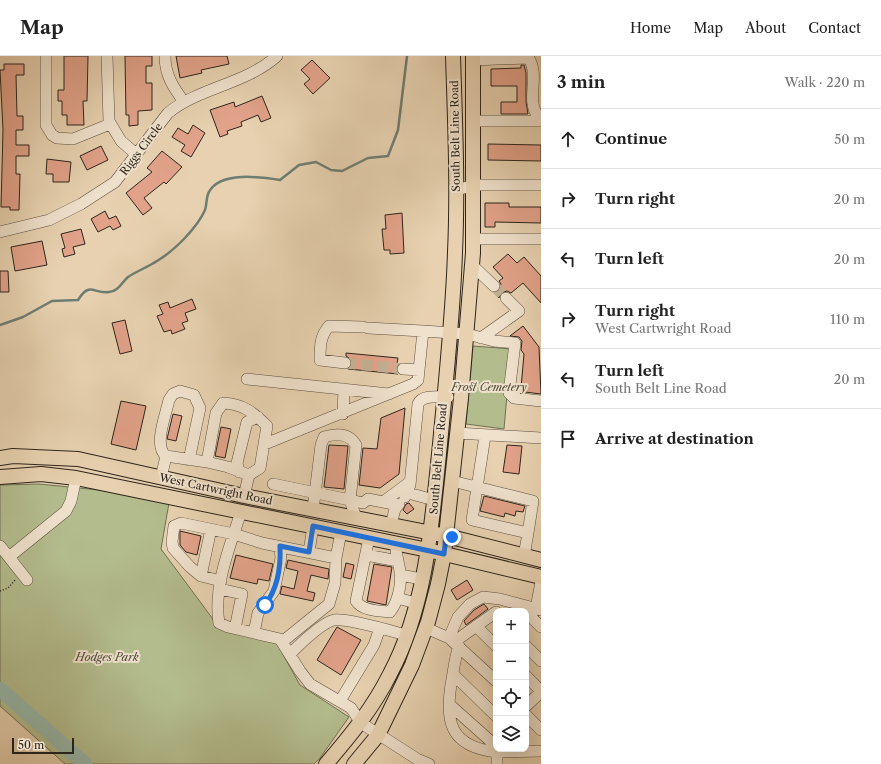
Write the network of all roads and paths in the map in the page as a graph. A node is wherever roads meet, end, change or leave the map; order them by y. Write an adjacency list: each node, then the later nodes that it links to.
1 (46, 56): 14 (street)
2 (107, 56): 14 (street)
3 (166, 56): 10 (street)
4 (277, 56): 10 (street, Riggs Circle)
5 (528, 56): 8 (street); 9 (street)
6 (454, 58): 7 (main road); 18 (main road, South Belt Line Road)
7 (473, 58): 8 (street); 12 (main road, South Belt Line Road)
8 (494, 58)
9 (538, 75): 11 (street)
10 (184, 102): 15 (street, Riggs Circle)
11 (541, 116)
12 (474, 121): 13 (street); 16 (main road, South Belt Line Road)
13 (541, 121)
14 (110, 124): 15 (street)
15 (137, 155): 19 (street, Riggs Circle)
16 (474, 185): 17 (street); 18 (street); 21 (main road, South Belt Line Road)
17 (541, 185)
18 (457, 190): 26 (main road, South Belt Line Road)
19 (0, 232)
20 (541, 238): 21 (street)
21 (474, 239): 22 (main road, South Belt Line Road)
22 (472, 265): 23 (street); 27 (main road, South Belt Line Road)
23 (494, 286)
24 (506, 298): 28 (street)
25 (423, 331): 26 (street); 29 (street); 31 (street)
26 (449, 332): 27 (street); 35 (main road, South Belt Line Road)
27 (467, 334): 28 (street); 39 (main road, South Belt Line Road)
28 (481, 338): 36 (street)
29 (345, 362)
30 (403, 369): 31 (street)
31 (419, 370): 34 (street)
32 (246, 379): 33 (street)
33 (344, 389): 34 (street); 37 (street)
34 (390, 394): 37 (street)
35 (446, 397): 39 (main road); 57 (street); 59 (main road, South Belt Line Road)
36 (541, 401)
37 (343, 414): 42 (street)
38 (258, 417): 42 (street); 47 (street); 48 (street)
39 (457, 433): 40 (street); 52 (main road, South Belt Line Road)
40 (484, 436): 41 (street); 54 (street)
41 (541, 438)
42 (265, 444): 48 (street)
43 (166, 456): 46 (street); 46 (street); 51 (street)
44 (0, 458): 45 (main road, West Cartwright Road)
45 (78, 459): 50 (main road); 51 (main road, West Cartwright Road)
46 (189, 460): 47 (street)
47 (207, 462): 48 (street)
48 (244, 474): 56 (street)
49 (0, 477): 50 (main road, West Cartwright Road)
50 (76, 478): 62 (main road, West Cartwright Road); 81 (street)
51 (161, 478): 56 (main road, West Cartwright Road)
52 (452, 481): 54 (street); 71 (main road, South Belt Line Road)
53 (273, 484): 55 (street)
54 (478, 487): 69 (street); 69 (street)
55 (316, 493): 58 (street); 58 (street); 61 (street)
56 (244, 496): 61 (main road, West Cartwright Road); 62 (main road)
57 (404, 496): 59 (street); 60 (street); 60 (street); 64 (street)
58 (350, 500): 60 (street); 63 (street)
59 (434, 500): 68 (main road, South Belt Line Road)
60 (383, 502)
61 (313, 510): 63 (main road, West Cartwright Road)
62 (241, 512): 65 (main road, West Cartwright Road); 70 (street)
63 (356, 518): 64 (main road, West Cartwright Road)
64 (391, 525): 68 (main road, West Cartwright Road)
65 (313, 526): 67 (main road, West Cartwright Road); 77 (street)
66 (211, 529): 70 (street); 86 (street); 86 (street)
67 (340, 532): 72 (main road, West Cartwright Road); 82 (street)
68 (431, 533): 71 (main road, West Cartwright Road); 76 (main road, South Belt Line Road)
69 (528, 533): 80 (street)
70 (234, 534): 75 (street); 91 (street)
71 (446, 536): 78 (main road, South Belt Line Road); 80 (main road, West Cartwright Road)
72 (369, 538): 73 (main road, West Cartwright Road); 79 (street)
73 (396, 544): 76 (main road, West Cartwright Road); 84 (street)
74 (0, 546): 81 (street)
75 (280, 546): 77 (street); 103 (street)
76 (428, 550): 78 (main road, West Cartwright Road); 89 (main road, South Belt Line Road)
77 (309, 552): 82 (street)
78 (444, 554): 88 (main road, West Cartwright Road); 102 (main road, South Belt Line Road)
79 (366, 555): 84 (street); 93 (street)
80 (524, 556): 83 (main road, West Cartwright Road)
81 (9, 558): 87 (street)
82 (336, 558): 105 (street)
83 (541, 560)
84 (398, 561): 85 (street)
85 (401, 575): 89 (street); 93 (street)
86 (201, 576): 91 (street)
87 (25, 577): 92 (path)
88 (541, 577)
89 (422, 579): 94 (main road, South Belt Line Road)
90 (541, 582): 95 (street)
91 (220, 585): 98 (street); 103 (street)
92 (0, 591)
93 (397, 598): 94 (street)
94 (416, 603): 104 (main road, South Belt Line Road)
95 (526, 608): 106 (street)
96 (529, 612): 100 (street)
97 (493, 615): 99 (street)
98 (236, 624)
99 (476, 626): 106 (street); 107 (street)
100 (541, 627)
101 (380, 628): 104 (street); 109 (street); 115 (street)
102 (426, 628): 106 (street); 122 (main road, South Belt Line Road)
103 (254, 633): 105 (street)
104 (406, 635): 120 (main road, South Belt Line Road)
105 (282, 642): 109 (street)
106 (454, 642): 111 (street); 113 (street)
107 (494, 644)
108 (529, 649): 110 (street)
109 (290, 654): 115 (street)
110 (541, 661)
111 (453, 674): 117 (street); 118 (street)
112 (529, 679): 114 (street)
113 (495, 680)
114 (541, 692): 116 (street)
115 (340, 701): 120 (street)
116 (529, 703)
117 (449, 704): 123 (street); 124 (street)
118 (493, 713)
119 (527, 716): 121 (street)
120 (361, 723): 122 (street); 128 (main road, South Belt Line Road)
121 (541, 730)
122 (378, 735): 129 (main road, South Belt Line Road); 130 (street)
123 (493, 745)
124 (493, 749)
125 (529, 750): 126 (street)
126 (541, 751)
127 (497, 752): 131 (street)
128 (326, 764)
129 (354, 764)
130 (430, 764)
131 (496, 764)

